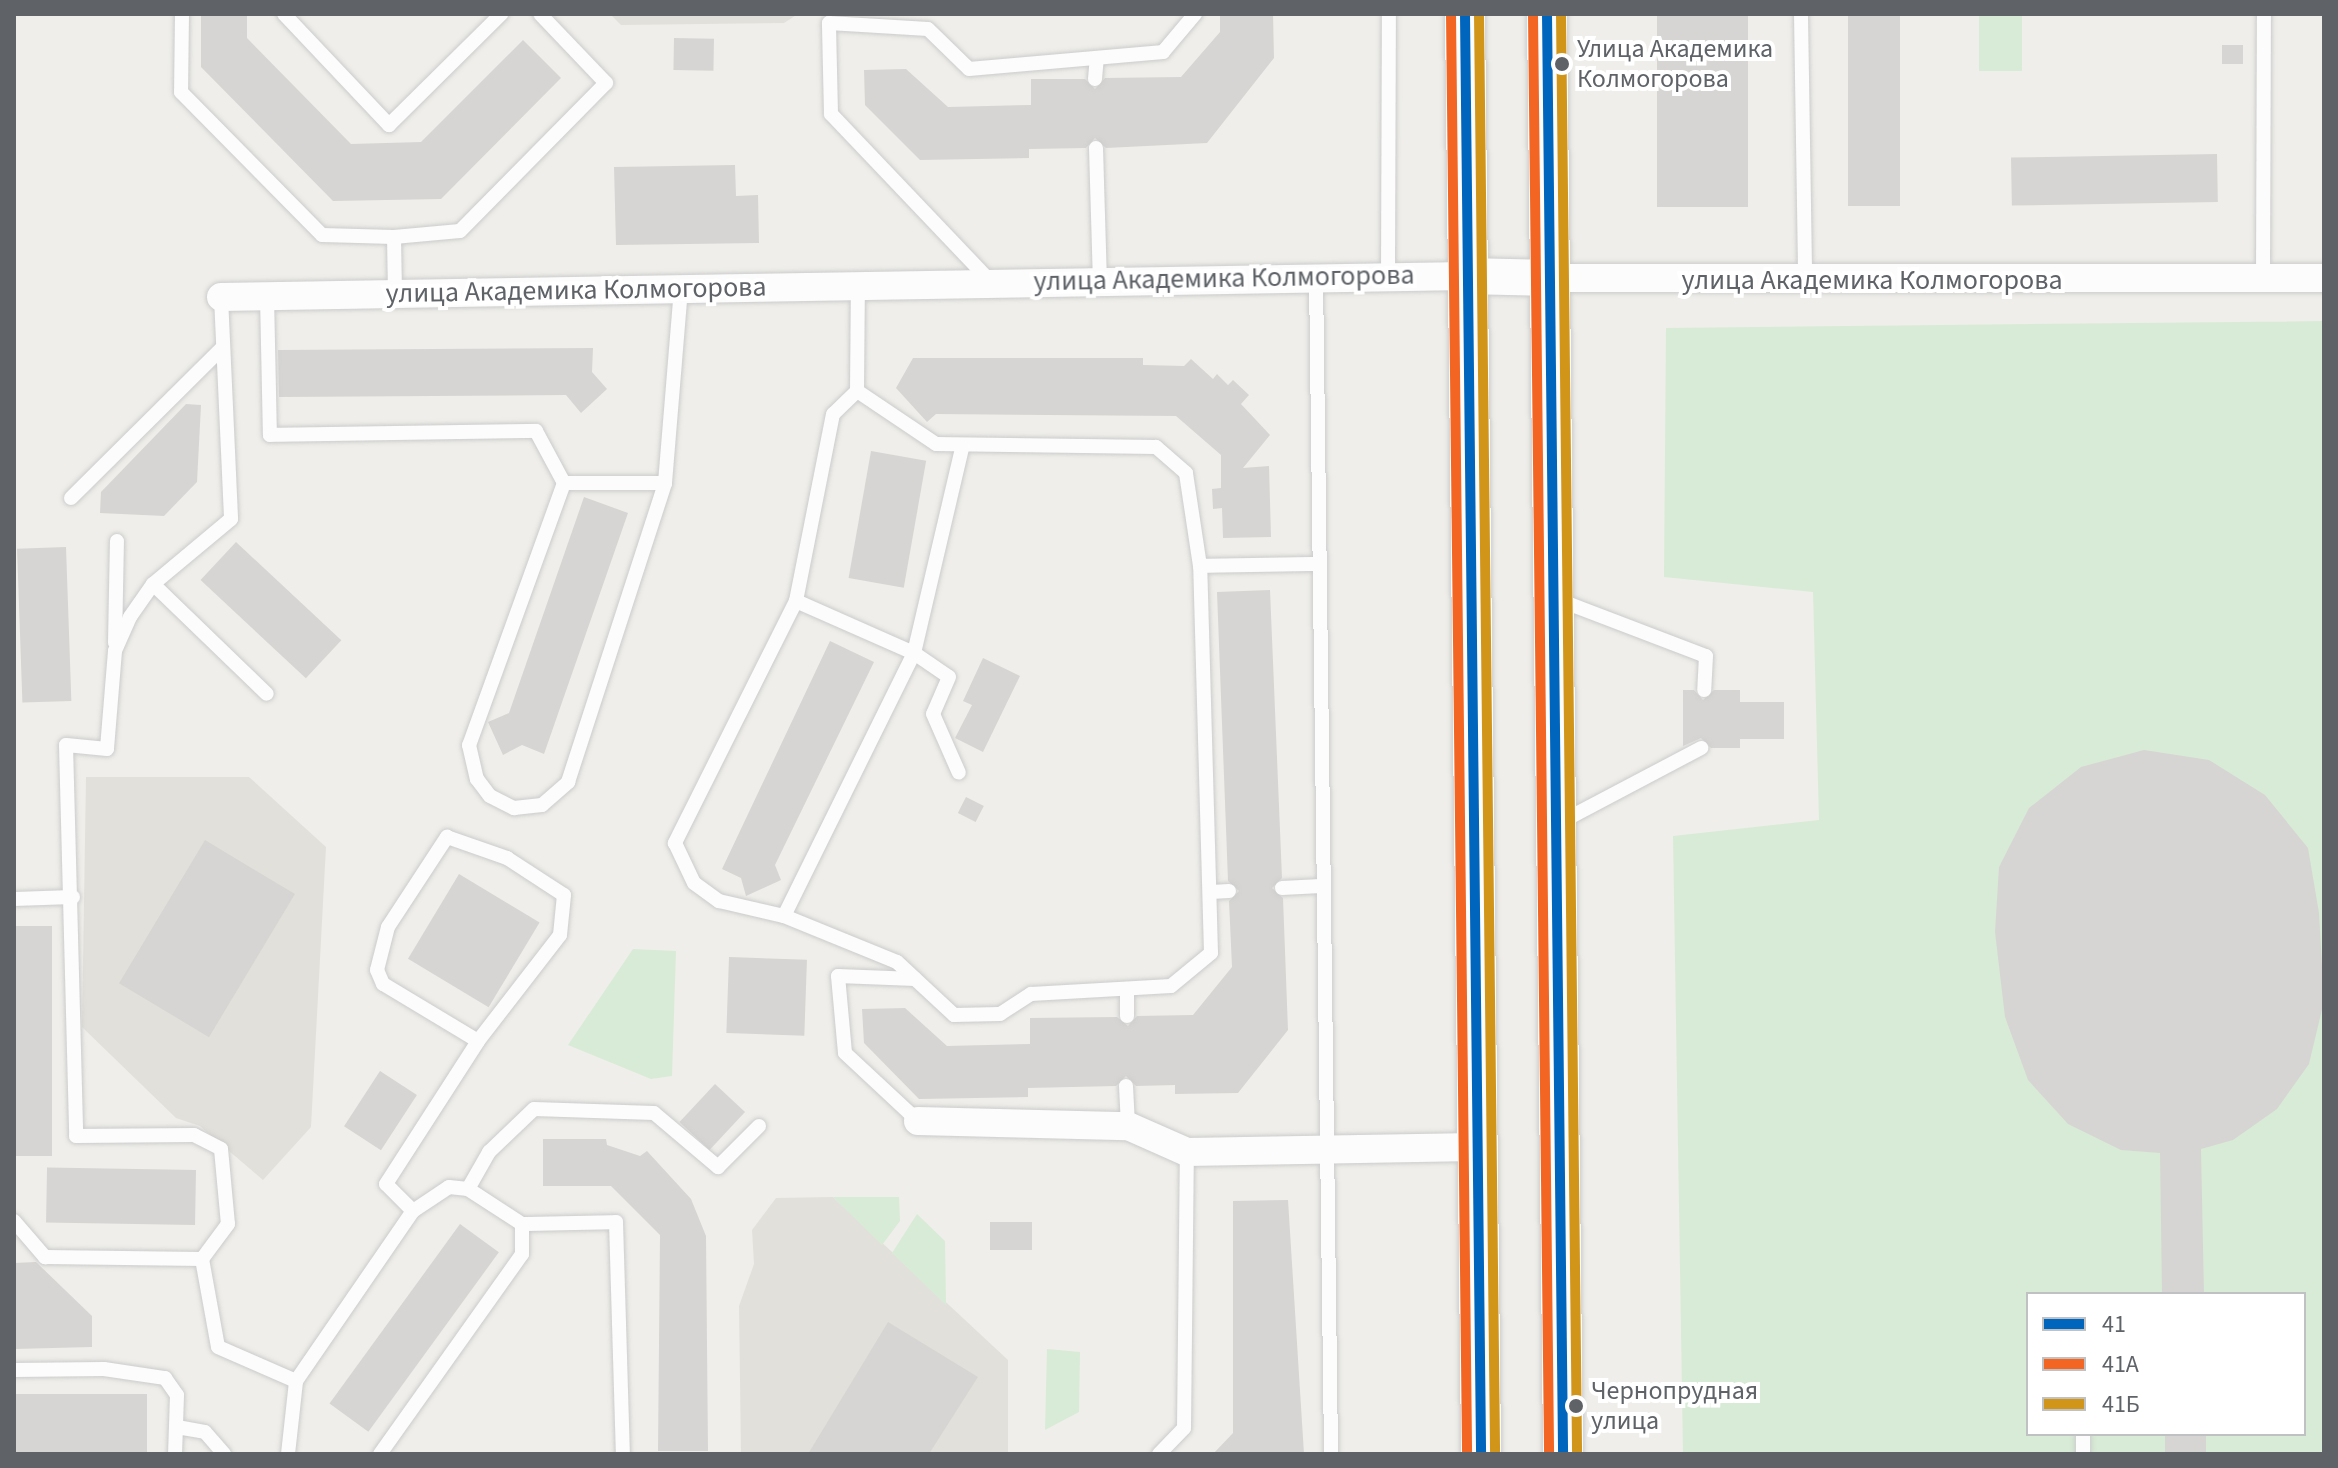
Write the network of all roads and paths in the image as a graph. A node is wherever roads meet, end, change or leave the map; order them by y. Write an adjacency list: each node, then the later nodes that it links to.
1 (182, 14): 15 (lane)
2 (284, 14): 3 (lane)
3 (501, 14)
4 (540, 14): 15 (lane)
5 (1195, 14): 12 (lane)
6 (1389, 14): 16 (lane)
7 (1465, 14): 18 (main road)
8 (1547, 14): 19 (main road)
9 (1801, 14): 23 (lane)
10 (2264, 14): 22 (lane)
11 (833, 19): 12 (lane); 24 (lane)
12 (1097, 58): 13 (lane)
13 (1095, 79)
14 (1096, 148): 21 (lane)
15 (394, 237): 27 (lane)
16 (1388, 273): 17 (street, улица Академика Колмогорова); 18 (street, улица Академика Колмогорова)
17 (1316, 275): 21 (street, улица Академика Колмогорова); 37 (lane)
18 (1467, 276): 19 (street, улица Академика Колмогорова); 64 (main road)
19 (1551, 278): 23 (street, улица Академика Колмогорова); 40 (main road)
20 (2324, 278): 22 (street, улица Академика Колмогорова)
21 (1100, 279): 24 (street, улица Академика Колмогорова)
22 (2263, 279): 23 (street, улица Академика Колмогорова)
23 (1805, 281)
24 (991, 282): 25 (street, улица Академика Колмогорова)
25 (858, 284): 26 (street, улица Академика Колмогорова); 31 (lane)
26 (681, 288): 27 (street, улица Академика Колмогорова); 34 (lane)
27 (395, 293): 28 (street, улица Академика Колмогорова)
28 (267, 296): 29 (street, улица Академика Колмогорова); 33 (lane)
29 (221, 297): 30 (lane)
30 (223, 347): 35 (lane); 39 (lane)
31 (857, 391): 32 (lane); 41 (lane)
32 (962, 448): 38 (lane); 43 (lane)
33 (564, 483): 34 (lane); 34 (lane)
34 (665, 483)
35 (71, 498)
36 (117, 541): 42 (lane)
37 (1319, 564): 38 (lane); 49 (lane)
38 (1200, 566): 52 (lane)
39 (153, 584): 42 (lane); 45 (lane)
40 (1554, 598): 44 (lane); 48 (main road)
41 (796, 601): 43 (lane); 55 (lane)
42 (115, 651): 53 (lane)
43 (914, 653): 47 (lane); 55 (lane)
44 (1704, 690)
45 (267, 694)
46 (1701, 748): 48 (lane)
47 (959, 773)
48 (1556, 825): 83 (main road)
49 (1321, 886): 50 (lane); 65 (lane)
50 (1282, 888)
51 (1229, 891): 52 (lane)
52 (1211, 892): 57 (lane)
53 (73, 897): 54 (lane); 71 (lane)
54 (14, 899)
55 (784, 916): 56 (lane)
56 (915, 979): 57 (lane); 61 (lane)
57 (1127, 989): 58 (lane)
58 (1127, 1016)
59 (478, 1041): 59 (lane); 68 (lane)
60 (1126, 1086): 63 (lane)
61 (918, 1121): 63 (street)
62 (759, 1126): 67 (lane)
63 (1128, 1126): 66 (street)
64 (1475, 1147): 65 (street); 82 (main road)
65 (1326, 1150): 66 (street); 81 (lane)
66 (1187, 1152): 80 (lane)
67 (468, 1189): 68 (lane); 70 (lane)
68 (413, 1211): 73 (lane)
69 (14, 1221): 71 (lane)
70 (522, 1224): 78 (lane); 79 (lane)
71 (202, 1259): 73 (lane)
72 (14, 1370): 74 (lane)
73 (296, 1381): 77 (lane)
74 (177, 1427): 75 (lane); 76 (lane)
75 (175, 1454)
76 (224, 1454)
77 (288, 1454)
78 (380, 1454)
79 (623, 1454)
80 (1159, 1454)
81 (1331, 1454)
82 (1481, 1454)
83 (1563, 1454)

